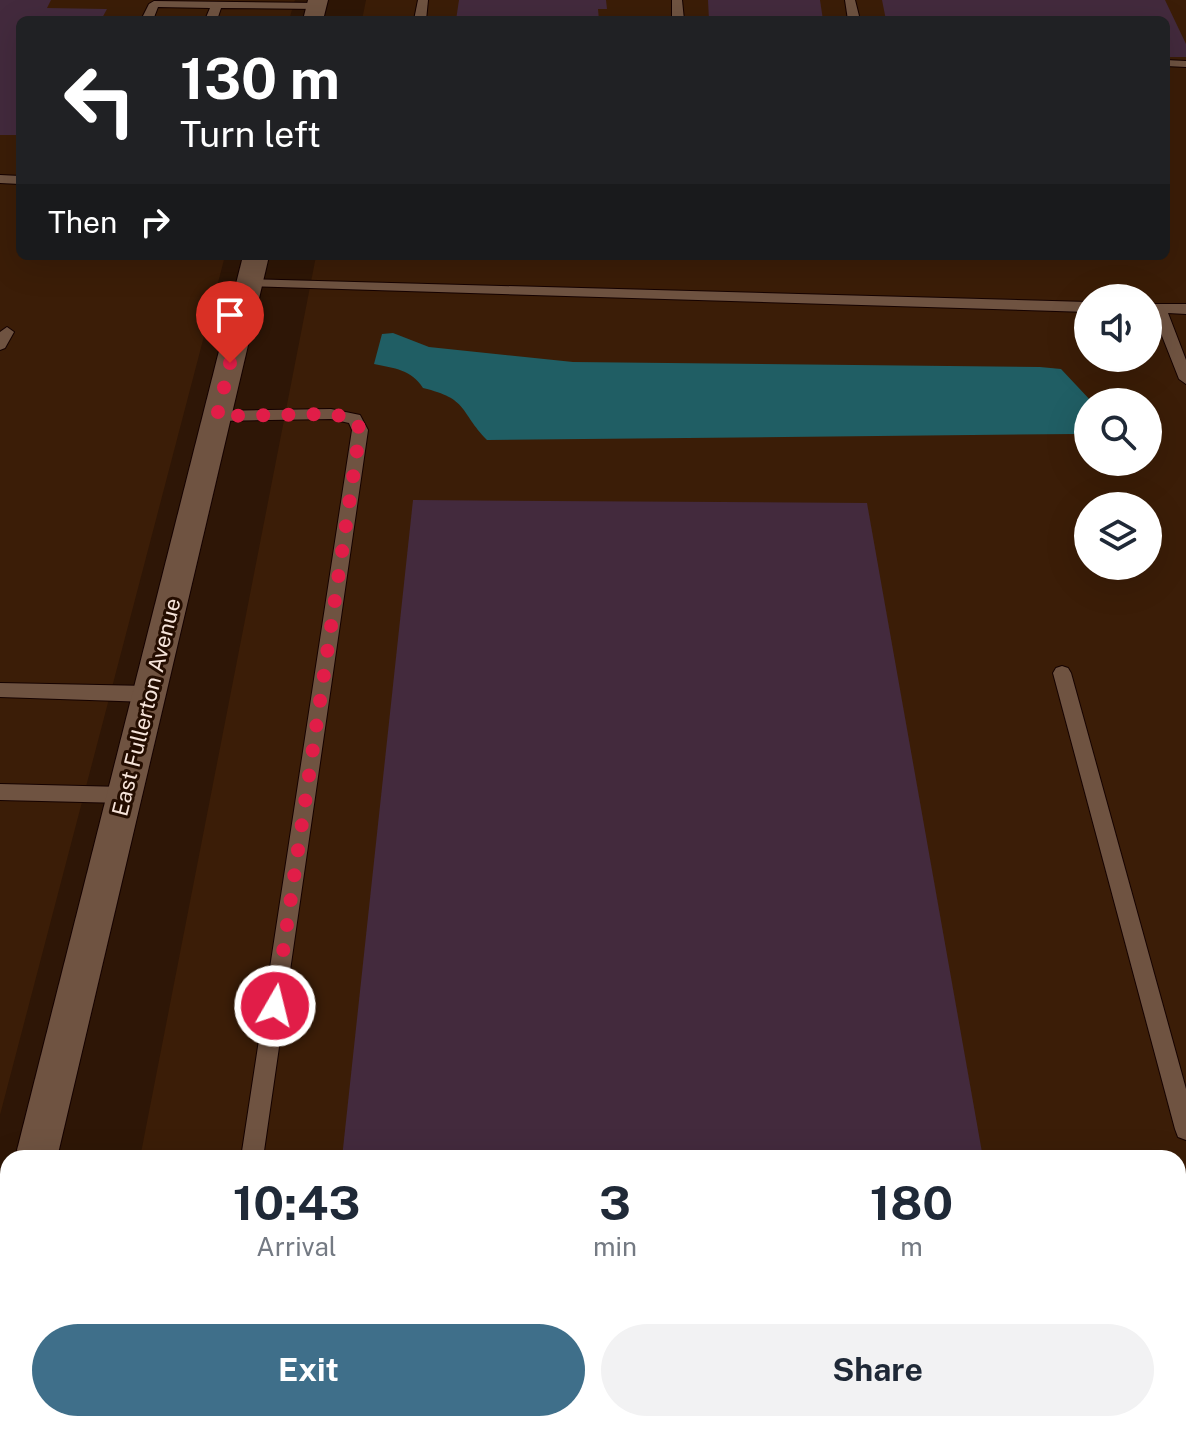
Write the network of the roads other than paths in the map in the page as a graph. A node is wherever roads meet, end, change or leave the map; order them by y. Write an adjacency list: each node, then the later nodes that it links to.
1 (217, 5): 2 (lane); 3 (lane); 4 (lane)
2 (316, 9)
3 (149, 16)
4 (213, 16)
5 (252, 270): 6 (lane); 11 (street, East Fullerton Avenue)
6 (1074, 306)
7 (1162, 309): 8 (lane)
8 (1186, 309)
9 (1162, 328): 10 (lane)
10 (1186, 379)
11 (217, 416): 14 (street, East Fullerton Avenue); 19 (lane)
12 (1062, 673): 17 (lane)
13 (0, 690): 14 (lane)
14 (149, 694): 16 (street, East Fullerton Avenue)
15 (0, 792): 16 (lane)
16 (124, 795): 18 (street, East Fullerton Avenue)
17 (1186, 1129)
18 (38, 1150)
19 (253, 1150)

